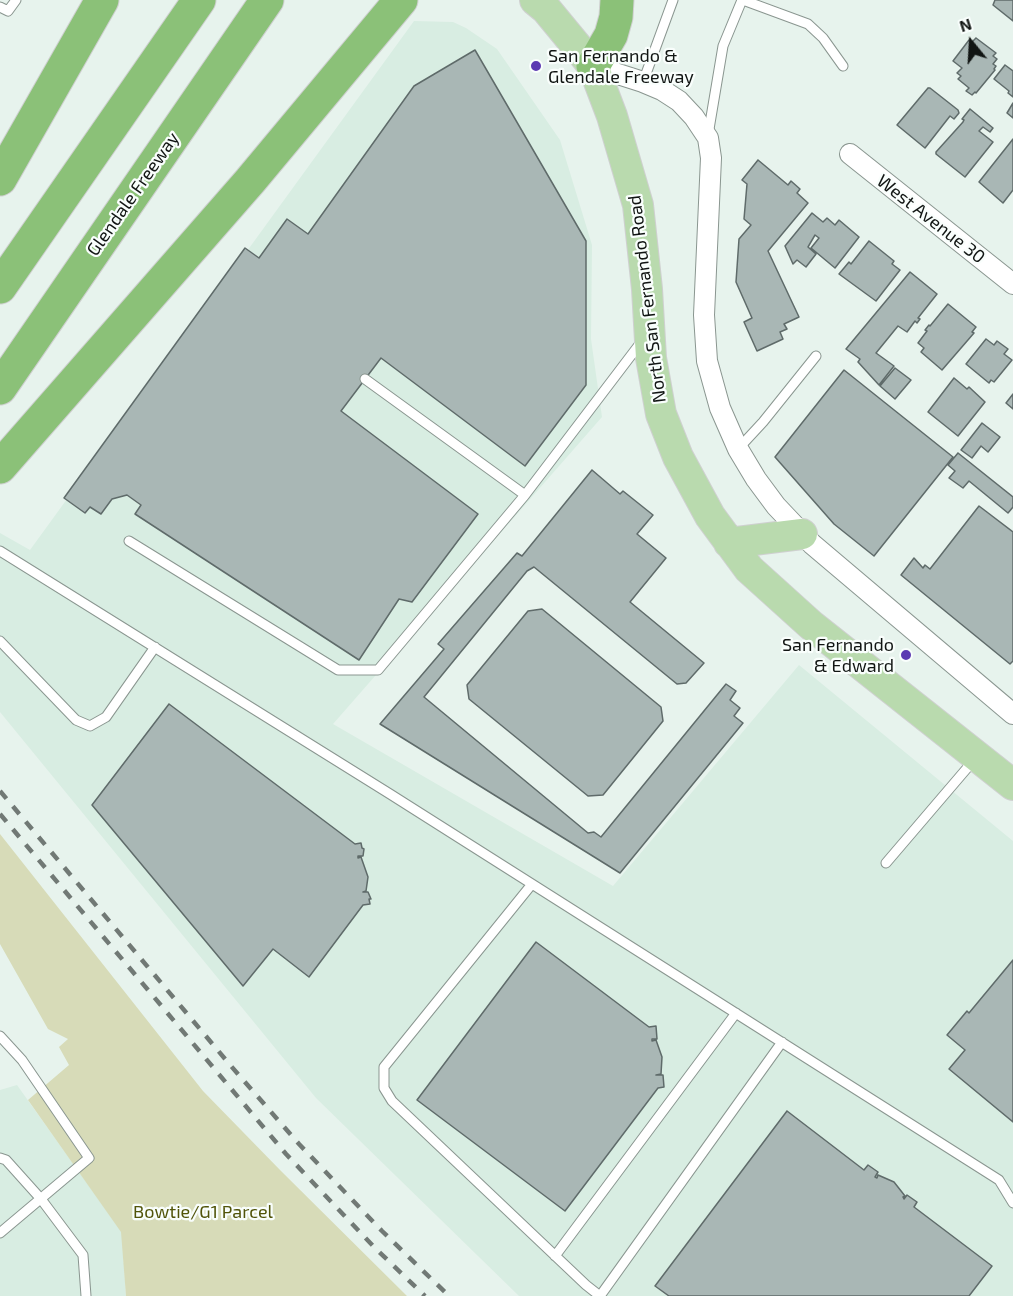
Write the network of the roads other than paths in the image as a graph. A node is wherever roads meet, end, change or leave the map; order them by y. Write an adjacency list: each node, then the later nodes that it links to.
1 (16, 0): 10 (lane)
2 (102, 0): 16 (highway)
3 (267, 0): 22 (highway, Glendale Freeway)
4 (400, 0): 24 (highway)
5 (536, 0): 11 (main road, North San Fernando Road)
6 (617, 0): 11 (highway)
7 (673, 0): 13 (lane)
8 (742, 0): 12 (lane); 14 (lane)
9 (196, 4): 18 (highway)
10 (0, 7)
11 (593, 66): 13 (street); 19 (main road, North San Fernando Road)
12 (843, 66)
13 (644, 82): 14 (street)
14 (708, 138): 23 (street)
15 (850, 154): 17 (street, West Avenue 30)
16 (0, 179)
17 (1013, 284)
18 (0, 287)
19 (649, 332): 25 (lane); 28 (main road, North San Fernando Road)
20 (816, 356): 23 (lane)
21 (365, 379): 25 (lane)
22 (0, 388)
23 (738, 449): 26 (street)
24 (0, 467)
25 (525, 495): 27 (lane)
26 (802, 534): 28 (main road); 32 (street)
27 (129, 541)
28 (729, 543): 33 (main road, North San Fernando Road)
29 (0, 551): 31 (lane)
30 (0, 640): 31 (lane)
31 (155, 647): 36 (lane)
32 (1012, 710)
33 (977, 756): 34 (main road, North San Fernando Road); 35 (lane)
34 (1013, 785)
35 (886, 864)
36 (531, 884): 37 (lane); 44 (lane)
37 (736, 1013): 39 (lane); 44 (lane)
38 (0, 1036): 41 (lane)
39 (782, 1042): 42 (lane); 46 (lane)
40 (0, 1158): 41 (lane)
41 (41, 1199): 43 (lane); 45 (lane)
42 (1013, 1203)
43 (0, 1233)
44 (555, 1256): 46 (lane)
45 (86, 1296)
46 (600, 1296)

